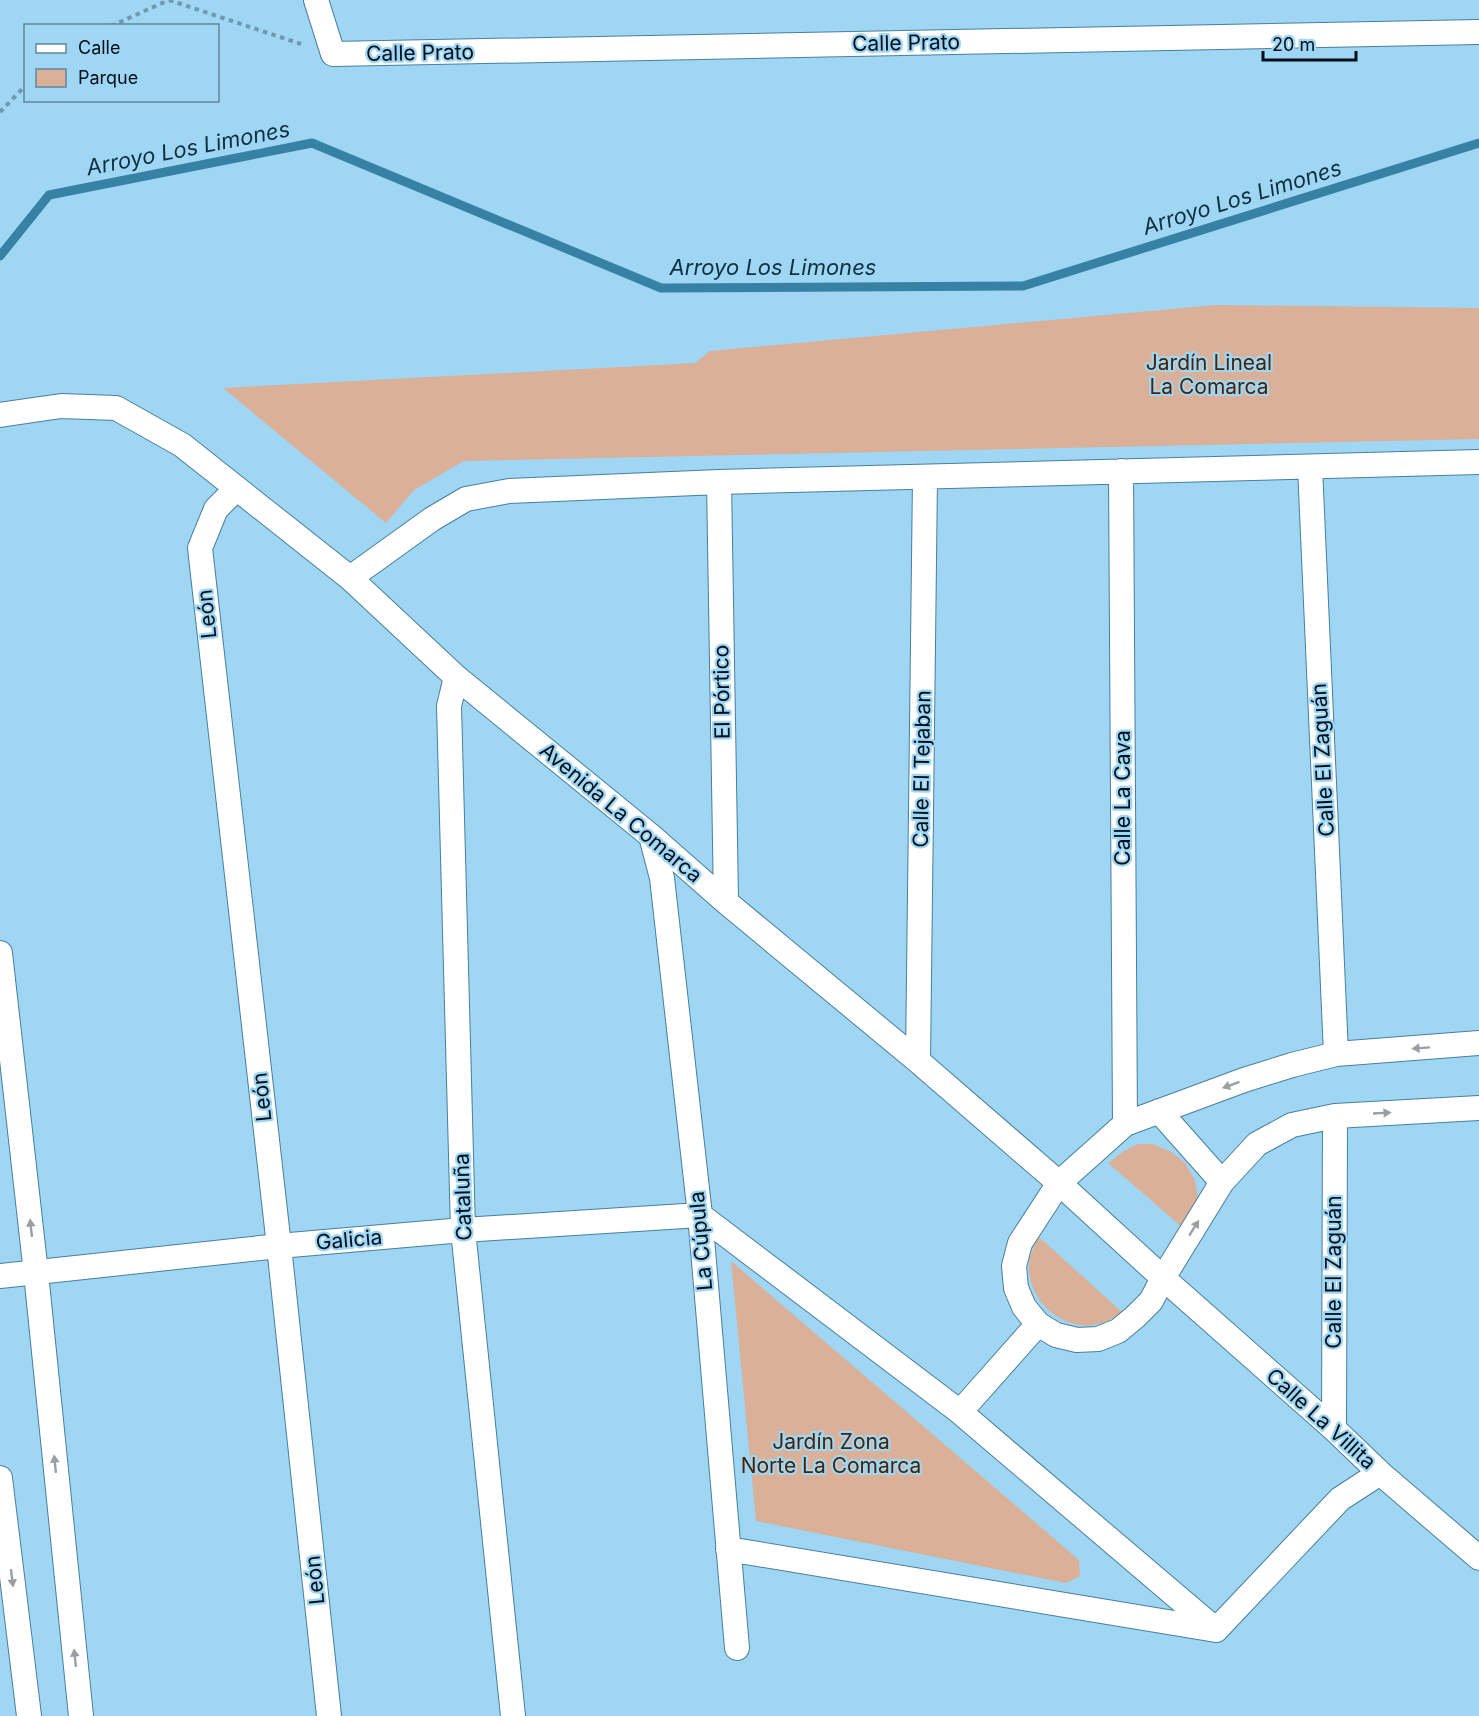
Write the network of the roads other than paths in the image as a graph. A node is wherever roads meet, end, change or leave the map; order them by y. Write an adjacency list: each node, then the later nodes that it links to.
1 (315, 0): 2 (street, Calle Prato)
2 (1479, 32)
3 (0, 415): 9 (street, Avenida La Comarca)
4 (1479, 462): 5 (street)
5 (1310, 466): 6 (street); 16 (street, Calle El Zaguán)
6 (1121, 471): 7 (street); 21 (street, Calle La Cava)
7 (925, 477): 8 (street); 17 (street, Calle El Tejaban)
8 (719, 482): 10 (street); 13 (street, El Pórtico)
9 (236, 489): 10 (street, Avenida La Comarca); 26 (street, León)
10 (350, 578): 11 (street, Avenida La Comarca)
11 (456, 677): 12 (street, Avenida La Comarca); 25 (street, Cataluña)
12 (651, 836): 13 (street, Avenida La Comarca); 24 (street, La Cúpula)
13 (726, 902): 17 (street, Avenida La Comarca)
14 (0, 953): 27 (street, one-way to 14)
15 (1479, 1043): 16 (street, one-way to 16)
16 (1336, 1054): 19 (street, one-way to 19)
17 (918, 1061): 23 (street, Avenida La Comarca)
18 (1479, 1108): 20 (street, one-way to 18)
19 (1159, 1111): 21 (street); 22 (street)
20 (1335, 1116): 22 (street); 32 (street, Calle El Zaguán)
21 (1125, 1124): 23 (street)
22 (1222, 1182): 29 (street, one-way to 22)
23 (1059, 1183): 29 (street, Avenida La Comarca); 30 (street)
24 (700, 1215): 25 (street, Galicia); 31 (street); 35 (street, La Cúpula)
25 (463, 1230): 26 (street, Galicia); 42 (street, Cataluña)
26 (279, 1246): 27 (street, Galicia); 41 (street, León)
27 (36, 1273): 28 (street, Galicia); 40 (street, one-way to 27)
28 (0, 1276)
29 (1163, 1278): 30 (street); 32 (street, Calle La Villita)
30 (1038, 1324): 31 (street)
31 (960, 1412): 37 (street)
32 (1334, 1429): 33 (street, Calle La Villita)
33 (1380, 1473): 36 (street, Calle La Villita); 37 (street)
34 (0, 1478): 39 (street, one-way to 39)
35 (728, 1549): 37 (street); 38 (street, La Cúpula)
36 (1479, 1558)
37 (1216, 1630)
38 (737, 1648)
39 (29, 1716)
40 (81, 1716)
41 (329, 1716)
42 (513, 1716)

